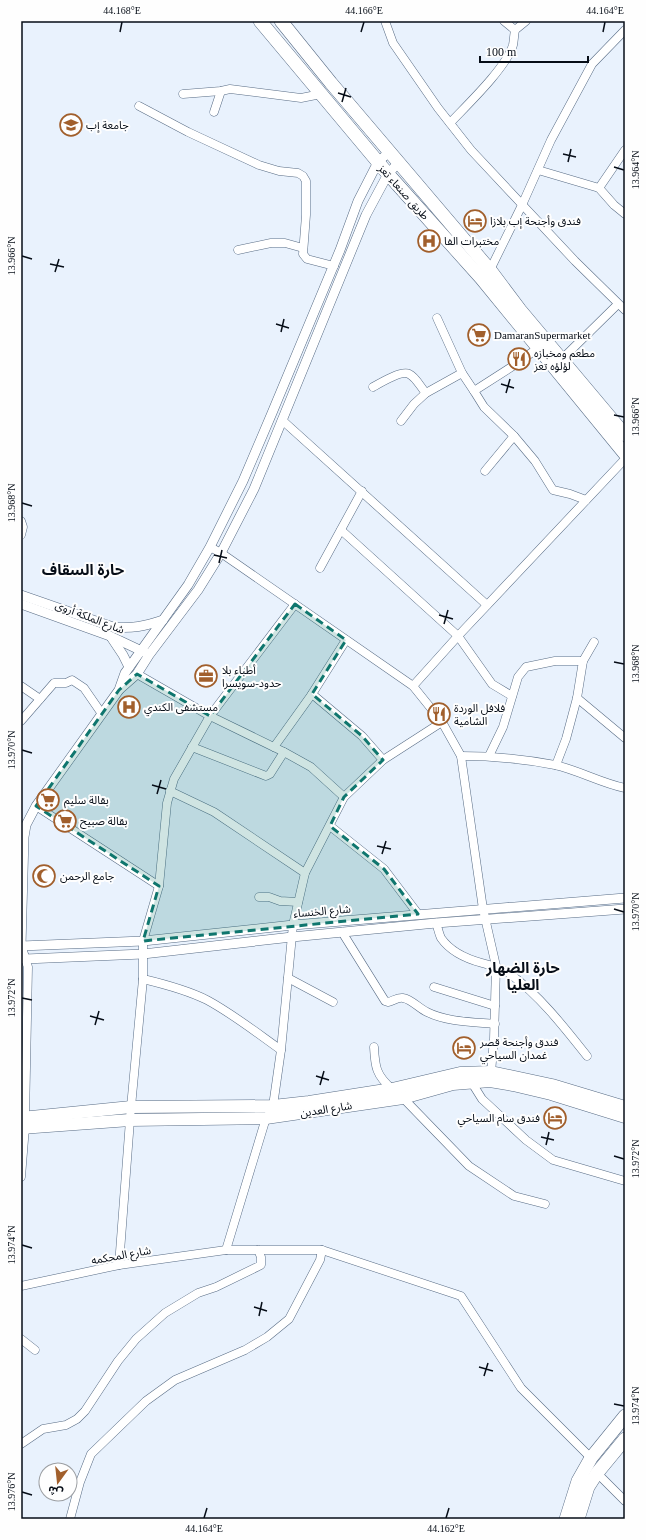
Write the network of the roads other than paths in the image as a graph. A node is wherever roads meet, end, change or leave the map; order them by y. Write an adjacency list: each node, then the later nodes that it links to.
1 (260, 21): 10 (highway, طريق صنعاء تعز)
2 (280, 21): 15 (highway, طريق صنعاء تعز)
3 (385, 21): 13 (street)
4 (504, 21): 6 (street)
5 (526, 21): 6 (street)
6 (515, 30): 13 (street)
7 (625, 30): 18 (street)
8 (220, 91): 9 (street); 10 (street); 12 (street)
9 (183, 94)
10 (320, 94): 16 (highway, طريق صنعاء تعز)
11 (139, 106): 23 (street)
12 (214, 112)
13 (450, 123): 21 (street)
14 (625, 150): 20 (street)
15 (389, 152): 16 (street); 17 (highway, طريق صنعاء تعز)
16 (378, 162): 19 (highway, طريق صنعاء تعز); 25 (street)
17 (398, 163): 19 (street); 26 (highway, طريق صنعاء تعز)
18 (538, 170): 20 (street); 21 (street)
19 (388, 174): 30 (highway, طريق صنعاء تعز); 36 (street)
20 (599, 188): 22 (street)
21 (522, 205): 26 (street); 27 (street)
22 (625, 214)
23 (303, 248): 24 (street); 25 (street)
24 (238, 250)
25 (334, 266): 48 (street)
26 (490, 270): 31 (highway, طريق صنعاء تعز)
27 (618, 304): 28 (street); 31 (street)
28 (625, 310)
29 (437, 318): 32 (street)
30 (538, 348): 34 (street); 40 (highway, طريق صنعاء تعز)
31 (562, 359): 38 (highway, طريق صنعاء تعز)
32 (462, 373): 34 (street); 35 (street)
33 (373, 387): 35 (street)
34 (474, 391): 39 (street)
35 (426, 393): 37 (street)
36 (282, 420): 43 (street); 49 (street)
37 (401, 421)
38 (625, 435)
39 (514, 436): 42 (street); 44 (street)
40 (625, 454)
41 (625, 458): 44 (street)
42 (485, 471)
43 (362, 491): 46 (street); 54 (street)
44 (586, 500): 54 (street)
45 (21, 521): 47 (street)
46 (341, 530): 50 (street); 57 (street)
47 (21, 535)
48 (210, 547): 49 (street); 55 (street)
49 (221, 553): 53 (street); 60 (street)
50 (320, 568)
51 (21, 595): 56 (street, شارع الملكة أروى)
52 (21, 604): 56 (street, شارع الملكة أروى)
53 (294, 604): 58 (street); 72 (street)
54 (487, 605): 57 (street)
55 (163, 620): 56 (street); 60 (street)
56 (111, 632): 60 (street, شارع الملكة أروى); 62 (street)
57 (458, 636): 65 (street); 68 (street)
58 (346, 640): 65 (street); 67 (street)
59 (594, 642): 61 (street)
60 (145, 653): 62 (street); 63 (street)
61 (583, 661): 68 (street); 69 (street)
62 (129, 667): 66 (street)
63 (137, 674): 66 (street); 72 (street)
64 (21, 686): 70 (street)
65 (413, 686): 74 (street)
66 (119, 690): 71 (street)
67 (312, 694): 77 (street); 81 (street)
68 (512, 696): 80 (street)
69 (576, 698): 75 (street); 82 (street)
70 (40, 699): 71 (street); 73 (street)
71 (102, 714): 86 (street)
72 (210, 716): 76 (street); 77 (street)
73 (21, 722)
74 (442, 722): 79 (street); 81 (street)
75 (625, 738)
76 (192, 747): 78 (street); 84 (street)
77 (274, 747): 78 (street)
78 (284, 752): 85 (street)
79 (461, 756): 80 (street); 94 (street)
80 (489, 756): 82 (street)
81 (382, 760): 85 (street)
82 (556, 765): 83 (street)
83 (625, 788)
84 (170, 791): 89 (street); 90 (street)
85 (344, 797): 88 (street)
86 (36, 806): 87 (street); 90 (street)
87 (24, 824): 103 (street)
88 (330, 826): 89 (street); 96 (street)
89 (305, 873): 93 (street)
90 (159, 886): 102 (street)
91 (259, 897): 93 (street)
92 (625, 898): 94 (street, شارع الخنساء)
93 (298, 902): 99 (street)
94 (484, 909): 96 (street, شارع الخنساء); 97 (street)
95 (625, 909): 97 (street, شارع الخنساء)
96 (418, 914): 99 (street, شارع الخنساء)
97 (486, 919): 98 (street, شارع الخنساء); 106 (street)
98 (436, 923): 100 (street, شارع الخنساء); 106 (street)
99 (293, 925): 101 (street); 102 (street, شارع الخنساء)
100 (342, 932): 101 (street, شارع الخنساء); 112 (street)
101 (292, 937): 104 (street, شارع الخنساء); 107 (street)
102 (143, 940): 103 (street, شارع الخنساء); 104 (street)
103 (21, 946): 105 (street)
104 (143, 954): 105 (street, شارع الخنساء); 108 (street)
105 (23, 959): 126 (street)
106 (496, 966): 111 (street); 115 (street)
107 (288, 978): 110 (street); 114 (street)
108 (143, 979): 114 (street); 121 (street)
109 (434, 987): 111 (street)
110 (333, 1002)
111 (495, 1006): 112 (street)
112 (495, 1024): 116 (street)
113 (374, 1047): 118 (street)
114 (280, 1050): 120 (street)
115 (587, 1056)
116 (491, 1072): 118 (main road, شارع العدين); 122 (main road, شارع العدين)
117 (472, 1083): 119 (main road, شارع العدين); 123 (main road, شارع العدين); 128 (street)
118 (392, 1088): 120 (main road, شارع العدين)
119 (403, 1098): 124 (main road, شارع العدين); 129 (street)
120 (273, 1106): 121 (main road, شارع العدين)
121 (131, 1107): 125 (street); 126 (main road, شارع العدين)
122 (625, 1107)
123 (625, 1117)
124 (266, 1118): 125 (main road, شارع العدين); 130 (street)
125 (130, 1120): 126 (main road, شارع العدين); 133 (street)
126 (23, 1123): 127 (street)
127 (21, 1177)
128 (625, 1181)
129 (545, 1204)
130 (226, 1250): 131 (street, شارع المحكمه); 133 (street, شارع المحكمه)
131 (258, 1250): 132 (street, شارع المحكمه); 139 (street)
132 (322, 1250): 140 (street, شارع المحكمه); 143 (street)
133 (119, 1265): 134 (street, شارع المحكمه)
134 (21, 1286)
135 (21, 1339): 136 (street)
136 (35, 1350)
137 (625, 1416): 140 (highway)
138 (625, 1439): 141 (highway)
139 (21, 1444)
140 (591, 1458): 144 (highway)
141 (597, 1473): 142 (street); 145 (highway)
142 (625, 1500)
143 (70, 1519)
144 (566, 1519)
145 (578, 1519)

